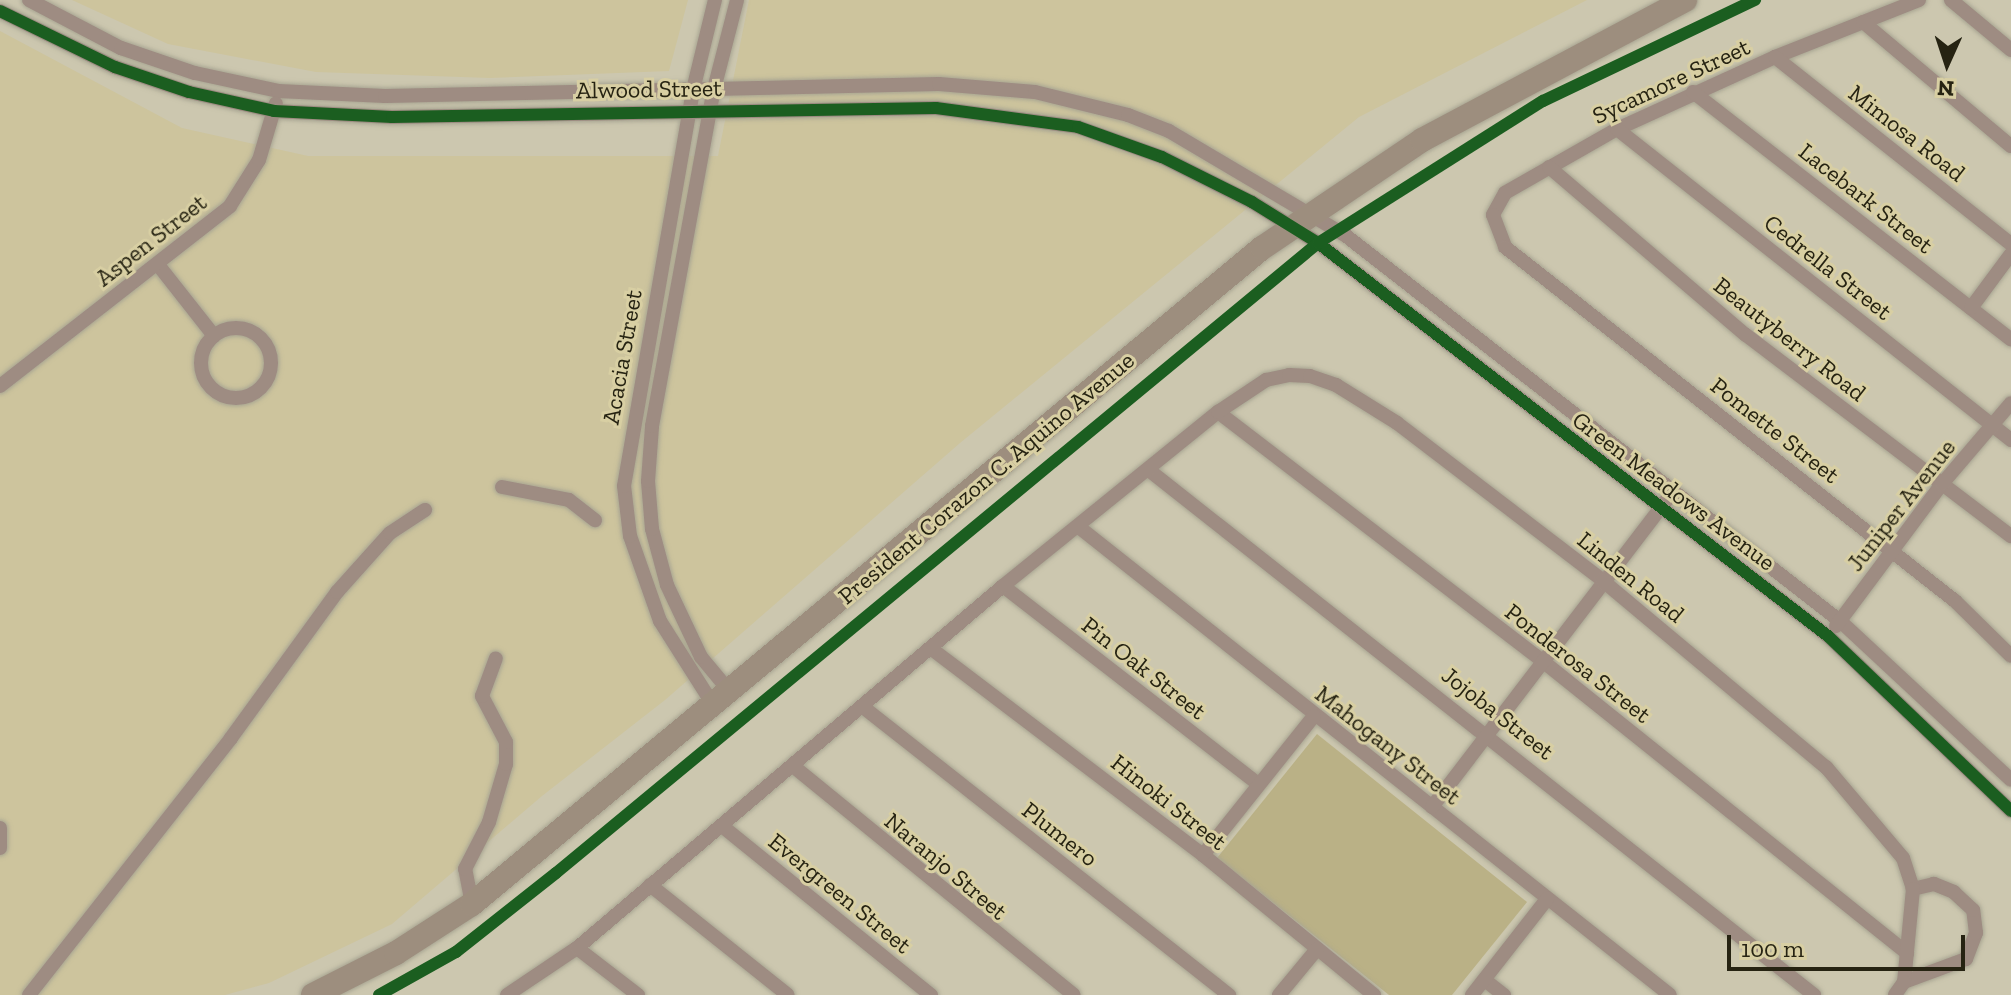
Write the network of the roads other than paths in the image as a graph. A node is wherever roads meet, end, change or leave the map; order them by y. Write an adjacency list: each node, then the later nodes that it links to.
1 (29, 0): 13 (street, Alwood Street)
2 (715, 0): 12 (street, Acacia Street)
3 (737, 0): 11 (street, Acacia Street)
4 (1685, 0): 21 (highway, President Corazon C. Aquino Avenue)
5 (1919, 0): 8 (street, Sycamore Street)
6 (1951, 0): 9 (street)
7 (0, 11): 17 (street, Alwood Street)
8 (1863, 22): 10 (street, Sycamore Street); 19 (street)
9 (2011, 50)
10 (1775, 57): 14 (street, Sycamore Street); 22 (street, Mimosa Road)
11 (714, 89): 12 (street, Alwood Street); 15 (street, Acacia Street); 21 (street, Alwood Street)
12 (693, 90): 13 (street, Alwood Street); 16 (street, Acacia Street)
13 (278, 91): 17 (street, Aspen Street)
14 (1693, 92): 18 (street, Sycamore Street); 26 (street, Lacebark Street)
15 (710, 109): 16 (street, Alwood Street); 21 (street, Alwood Street); 52 (street, Acacia Street)
16 (690, 110): 17 (street, Alwood Street); 52 (street, Acacia Street)
17 (274, 111): 25 (street, Aspen Street)
18 (1617, 129): 20 (street, Sycamore Street); 32 (street, Cedrella Street)
19 (2011, 146)
20 (1549, 167): 23 (street, Sycamore Street); 35 (street, Beautyberry Road)
21 (1303, 220): 37 (street, Green Meadows Avenue); 38 (street, Green Meadows Avenue); 52 (highway, President Corazon C. Aquino Avenue)
22 (2011, 244)
23 (1505, 247): 43 (street, Pomette Street)
24 (2011, 254): 26 (street)
25 (159, 266): 27 (street); 29 (street, Aspen Street)
26 (1971, 308): 28 (street, Lacebark Street)
27 (214, 336): 27 (street)
28 (2011, 340)
29 (0, 386)
30 (2011, 403): 32 (street, Juniper Avenue)
31 (1218, 412): 34 (street); 44 (street, Linden Road); 51 (street, Ponderosa Street)
32 (1992, 425): 33 (street, Cedrella Street); 35 (street, Juniper Avenue)
33 (2011, 440)
34 (1150, 471): 41 (street); 55 (street, Jojoba Street)
35 (1942, 484): 42 (street, Beautyberry Road); 43 (street, Juniper Avenue)
36 (502, 487): 40 (street)
37 (1674, 491): 38 (street); 46 (street, Green Meadows Avenue)
38 (1659, 509): 44 (street); 47 (street, Green Meadows Avenue)
39 (425, 510): 74 (street)
40 (595, 520)
41 (1080, 528): 45 (street); 54 (street, Mahogany Street)
42 (2011, 536)
43 (1891, 549): 46 (street, Juniper Avenue); 49 (street, Pomette Street)
44 (1602, 580): 51 (street); 66 (street, Linden Road)
45 (1003, 586): 48 (street); 58 (street, Pin Oak Street)
46 (1840, 621): 47 (street, Juniper Avenue); 57 (street, Green Meadows Avenue)
47 (1828, 636): 60 (street, Green Meadows Avenue)
48 (933, 650): 53 (street); 64 (street, Hinoki Street)
49 (2011, 656)
50 (496, 658): 68 (street)
51 (1545, 663): 55 (street); 71 (street, Ponderosa Street)
52 (722, 699): 68 (highway, President Corazon C. Aquino Avenue)
53 (863, 707): 56 (street); 81 (street, Plumero)
54 (1314, 716): 58 (street); 59 (street, Mahogany Street)
55 (1486, 731): 59 (street); 87 (street, Jojoba Street)
56 (793, 766): 61 (street); 80 (street, Naranjo Street)
57 (2011, 780)
58 (1258, 784): 64 (street)
59 (1432, 807): 67 (street, Mahogany Street)
60 (2011, 811)
61 (722, 826): 65 (street); 79 (street, Evergreen Street)
62 (0, 828): 63 (street)
63 (0, 848)
64 (1203, 855): 70 (street, Hinoki Street)
65 (650, 885): 69 (street); 78 (street)
66 (1913, 889): 71 (street); 73 (street)
67 (1547, 899): 72 (street); 86 (street, Mahogany Street)
68 (472, 904): 75 (highway, President Corazon C. Aquino Avenue)
69 (577, 948): 76 (street); 77 (street)
70 (1317, 949): 82 (street); 83 (street, Hinoki Street)
71 (1907, 953): 73 (street)
72 (1486, 981): 84 (street); 85 (street)
73 (1904, 982): 88 (street)
74 (29, 995)
75 (313, 995)
76 (507, 995)
77 (638, 995)
78 (788, 995)
79 (931, 995)
80 (1074, 995)
81 (1229, 995)
82 (1279, 995)
83 (1374, 995)
84 (1472, 995)
85 (1504, 995)
86 (1670, 995)
87 (1814, 995)
88 (1895, 995)

